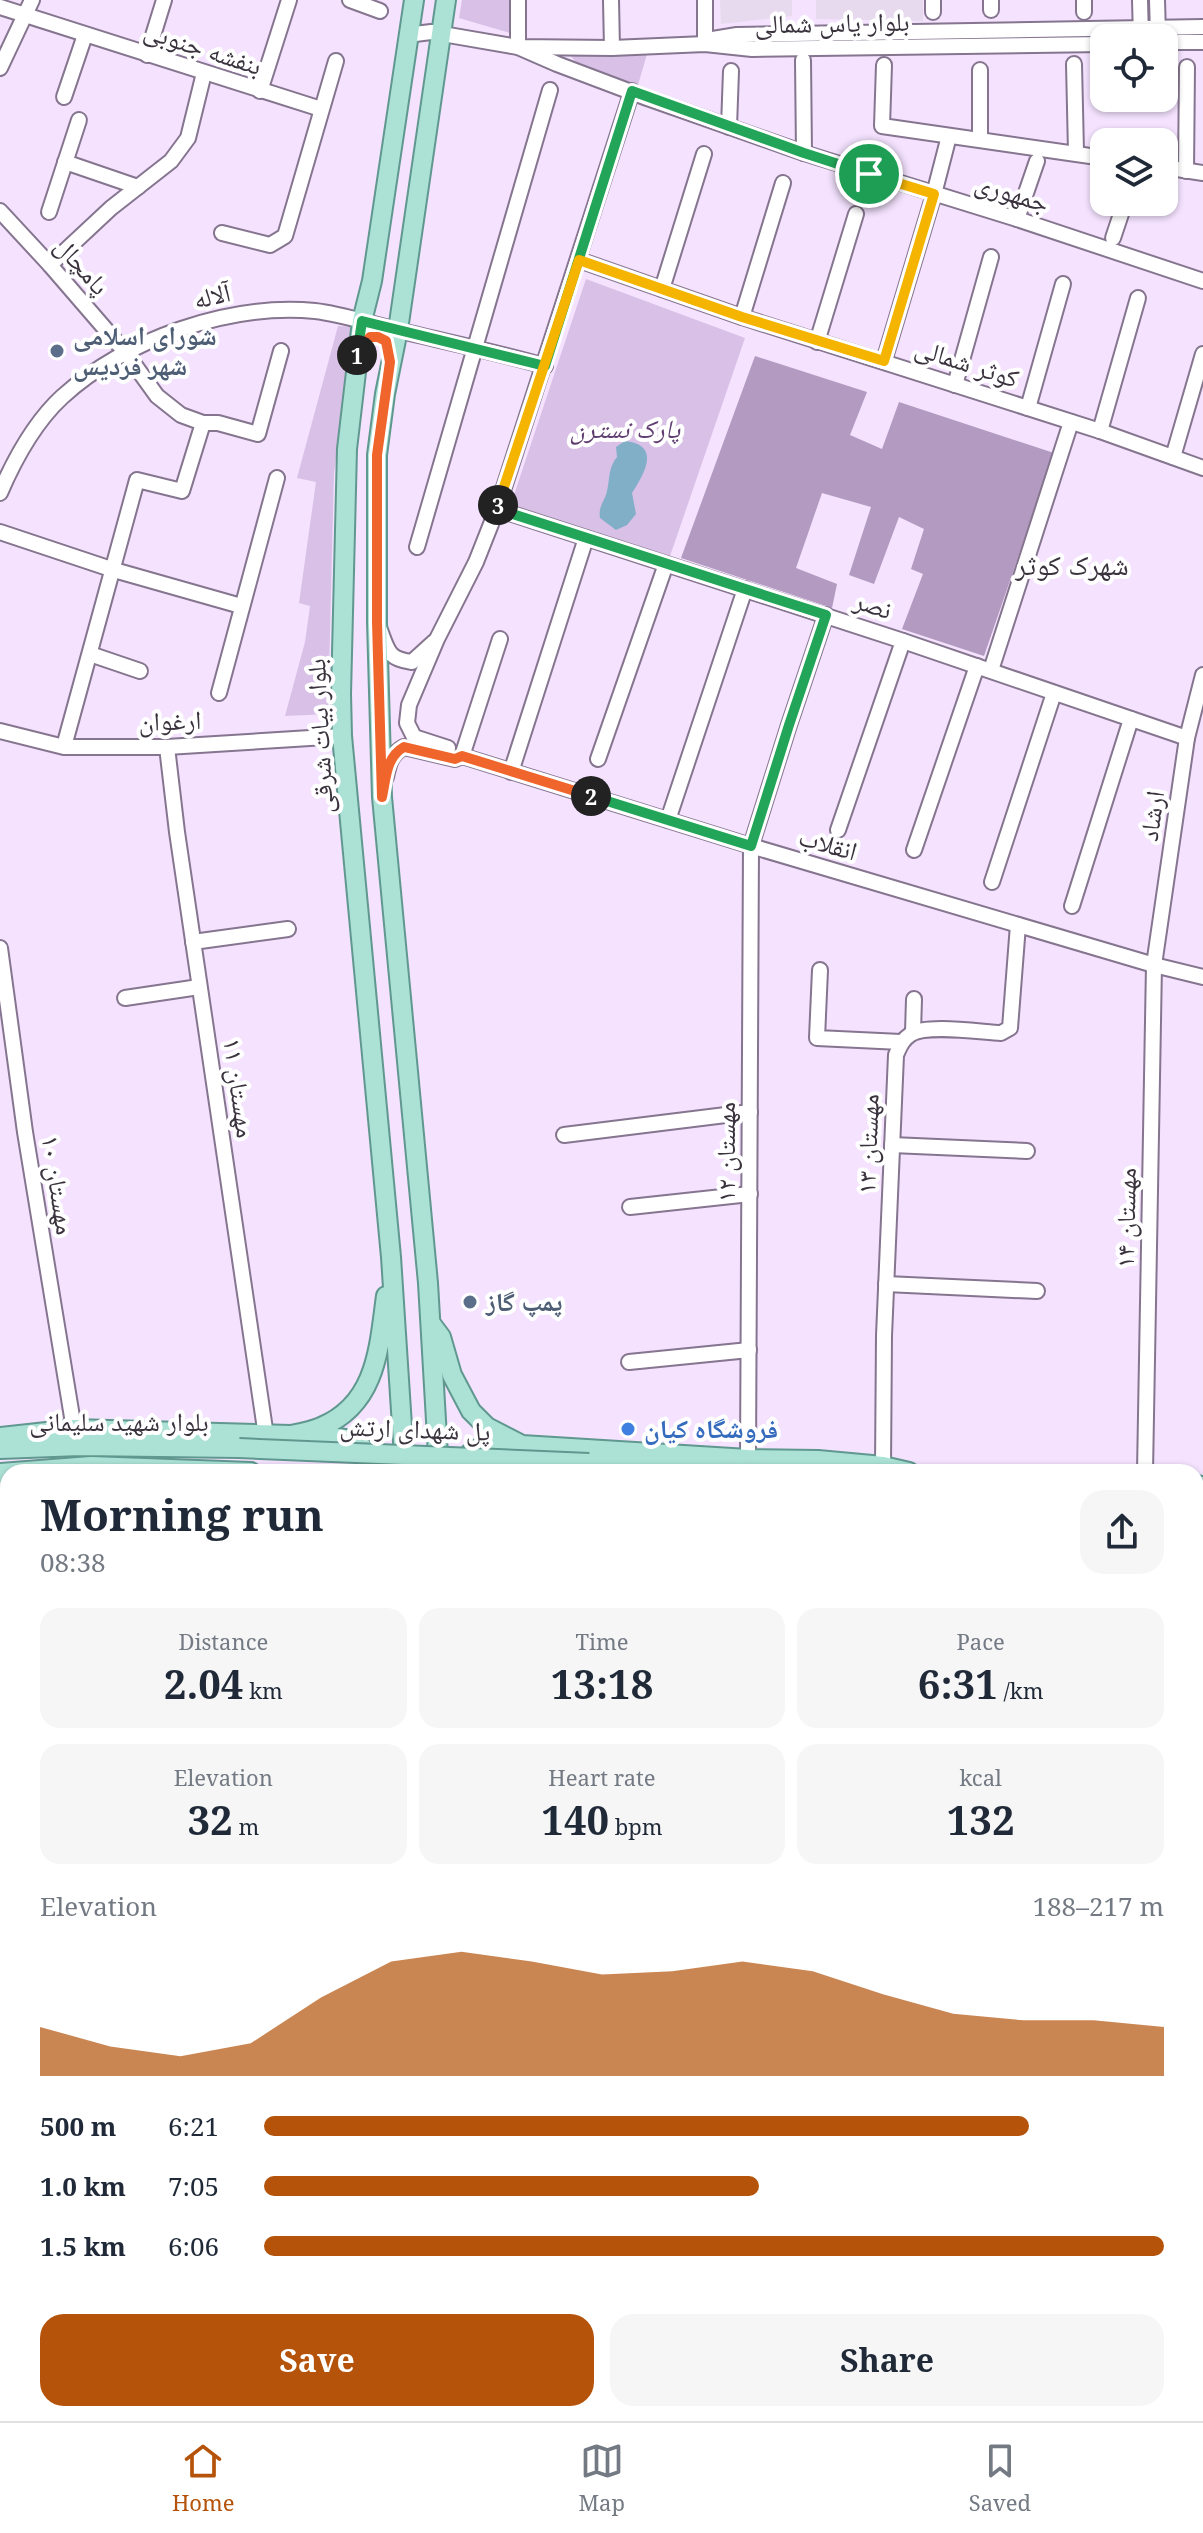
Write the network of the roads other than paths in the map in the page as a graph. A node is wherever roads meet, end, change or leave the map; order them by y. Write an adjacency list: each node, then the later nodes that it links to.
1 (32, 0): 14 (street)
2 (164, 0): 29 (street)
3 (289, 0): 40 (street)
4 (350, 0): 13 (street)
5 (414, 0): 22 (main road, بلوار بیات شرقی)
6 (446, 0): 20 (main road)
7 (518, 0): 27 (street)
8 (611, 0): 28 (street)
9 (705, 0): 25 (street)
10 (1140, 0): 15 (street)
11 (1157, 0): 16 (street)
12 (0, 7): 14 (street, بنفشه جنوبی)
13 (380, 11)
14 (25, 16): 21 (street, بنفشه جنوبی); 35 (street)
15 (1141, 24)
16 (1158, 24)
17 (1203, 27): 18 (street, بلوار یاس شمالی)
18 (1178, 30)
19 (1090, 33): 25 (street, بلوار یاس شمالی)
20 (441, 34): 22 (street, جمهوری); 27 (street, جمهوری); 74 (main road)
21 (85, 35): 29 (street, بنفشه جنوبی); 42 (street)
22 (407, 35): 75 (main road, بلوار بیات شرقی)
23 (1178, 42): 24 (street)
24 (1203, 42)
25 (705, 44): 26 (street, بلوار یاس شمالی); 28 (street, بلوار یاس شمالی)
26 (1090, 44)
27 (518, 47): 28 (street, بلوار یاس شمالی); 41 (street, جمهوری)
28 (612, 48)
29 (147, 55): 38 (street, بنفشه جنوبی)
30 (803, 60): 49 (street)
31 (336, 61): 43 (street)
32 (1074, 64): 48 (street)
33 (884, 65): 46 (street)
34 (1187, 67): 55 (street)
35 (0, 68)
36 (980, 70): 47 (street)
37 (731, 71): 45 (street)
38 (204, 73): 40 (street, بنفشه جنوبی); 58 (street)
39 (550, 90): 79 (street)
40 (260, 91): 43 (street, بنفشه جنوبی)
41 (632, 91): 45 (street, جمهوری); 68 (street)
42 (64, 97)
43 (321, 109): 65 (street)
44 (79, 120): 53 (street)
45 (729, 127): 49 (street, جمهوری)
46 (949, 136): 47 (street); 59 (street)
47 (980, 139): 48 (street)
48 (1076, 152): 51 (street)
49 (804, 153): 59 (street, جمهوری)
50 (704, 154): 72 (street)
51 (1090, 155)
52 (1037, 161): 64 (street)
53 (65, 162): 58 (street); 61 (street)
54 (1178, 170): 55 (street)
55 (1186, 171): 56 (street)
56 (1203, 173)
57 (783, 183): 76 (street)
58 (138, 187): 69 (street)
59 (934, 194): 64 (street, جمهوری); 84 (street)
60 (0, 211): 69 (street, پامچال)
61 (49, 212)
62 (856, 214): 78 (street)
63 (1120, 216): 66 (street)
64 (1017, 219): 70 (street, جمهوری)
65 (222, 233)
66 (1113, 238)
67 (991, 257): 87 (street)
68 (579, 260): 72 (street, کوثر شمالی); 86 (street)
69 (50, 265): 81 (street, پامچال)
70 (1203, 281)
71 (1063, 284): 88 (street)
72 (662, 289): 76 (street, کوثر شمالی)
73 (1138, 298): 91 (street)
74 (402, 299): 75 (main road); 77 (main road)
75 (365, 312): 77 (street, آلاله); 81 (street, آلاله); 83 (main road, بلوار بیات شرقی)
76 (742, 317): 78 (street, کوثر شمالی)
77 (398, 330): 79 (street, آلاله); 85 (main road)
78 (817, 342): 84 (street, کوثر شمالی)
79 (475, 347): 86 (street, آلاله); 99 (street)
80 (281, 351): 90 (street, پامچال)
81 (126, 353): 90 (street, پامچال); 95 (street, آلاله)
82 (1203, 354): 92 (street)
83 (356, 361): 85 (main road); 117 (main road, بلوار بیات شرقی)
84 (884, 361): 87 (street, کوثر شمالی)
85 (390, 362): 105 (main road)
86 (545, 366): 96 (street)
87 (955, 385): 88 (street, کوثر شمالی)
88 (1028, 408): 89 (street, کوثر شمالی)
89 (1071, 422): 91 (street, کوثر شمالی); 110 (street)
90 (203, 423): 101 (street)
91 (1100, 431): 92 (street, کوثر شمالی)
92 (1173, 457): 93 (street, کوثر شمالی)
93 (1203, 468)
94 (277, 478): 103 (street)
95 (0, 493)
96 (497, 509): 98 (street, نصر); 106 (street)
97 (0, 532): 101 (street)
98 (586, 538): 100 (street, نصر); 123 (street)
99 (417, 547)
100 (666, 564): 102 (street, نصر); 122 (street)
101 (114, 570): 103 (street); 109 (street)
102 (745, 589): 104 (street, نصر); 125 (street)
103 (241, 606): 113 (street)
104 (826, 615): 108 (street, نصر); 127 (street, مهستان ۱۲)
105 (377, 622): 106 (street); 124 (main road)
106 (437, 639): 121 (street)
107 (500, 639): 121 (street)
108 (903, 641): 110 (street, نصر); 126 (street)
109 (90, 654): 111 (street); 119 (street)
110 (985, 667): 114 (street, نصر); 128 (street)
111 (140, 671)
112 (1203, 675): 118 (street, ارشاد)
113 (219, 693)
114 (1054, 693): 115 (street, نصر); 129 (street)
115 (1131, 719): 118 (street, نصر); 130 (street)
116 (0, 731): 120 (street, ارغوان)
117 (342, 736): 120 (street, ارغوان); 149 (main road, بلوار بیات شرقی)
118 (1187, 738): 135 (street, ارشاد)
119 (66, 739)
120 (167, 747): 133 (street, مهستان ۱۱)
121 (462, 756): 123 (street, انقلاب); 124 (street, انقلاب)
122 (598, 759)
123 (511, 772): 125 (street, انقلاب)
124 (382, 797): 152 (main road)
125 (668, 820): 127 (street, انقلاب)
126 (838, 830)
127 (751, 846): 131 (street, انقلاب); 143 (street, مهستان ۱۲)
128 (914, 850)
129 (992, 882)
130 (1072, 906)
131 (1018, 925): 135 (street, انقلاب); 141 (street)
132 (288, 929): 133 (street)
133 (193, 942): 138 (street, مهستان ۱۱)
134 (0, 948): 155 (street, مهستان ۱۰)
135 (1154, 965): 137 (street, انقلاب); 172 (street, مهستان ۱۴)
136 (820, 970): 142 (street)
137 (1203, 977)
138 (199, 987): 139 (street); 157 (street, مهستان ۱۱)
139 (125, 998)
140 (914, 999): 141 (street)
141 (913, 1032): 142 (street)
142 (901, 1042): 145 (street, مهستان ۱۳)
143 (750, 1112): 144 (street); 147 (street, مهستان ۱۲)
144 (564, 1135)
145 (892, 1145): 146 (street); 150 (street, مهستان ۱۳)
146 (1027, 1151)
147 (750, 1194): 148 (street); 153 (street, مهستان ۱۲)
148 (630, 1207)
149 (391, 1257): 156 (main road); 163 (main road, بلوار بیات شرقی)
150 (886, 1284): 151 (street); 171 (street, مهستان ۱۳)
151 (1037, 1291)
152 (431, 1323): 159 (main road); 164 (main road)
153 (749, 1350): 154 (street); 168 (street, مهستان ۱۲)
154 (629, 1362)
155 (74, 1429): 157 (main road); 158 (main road)
156 (291, 1435): 157 (main road); 162 (main road)
157 (266, 1436)
158 (0, 1437)
159 (522, 1445): 165 (main road); 167 (main road)
160 (239, 1448): 161 (main road, بلوار شهید سلیمانی); 166 (main road, پل شهدای ارتش, bridge)
161 (0, 1449)
162 (368, 1464)
163 (404, 1464)
164 (439, 1464)
165 (464, 1464)
166 (672, 1464)
167 (742, 1464)
168 (754, 1464)
169 (767, 1464): 170 (main road)
170 (861, 1464)
171 (883, 1464)
172 (1145, 1464)

